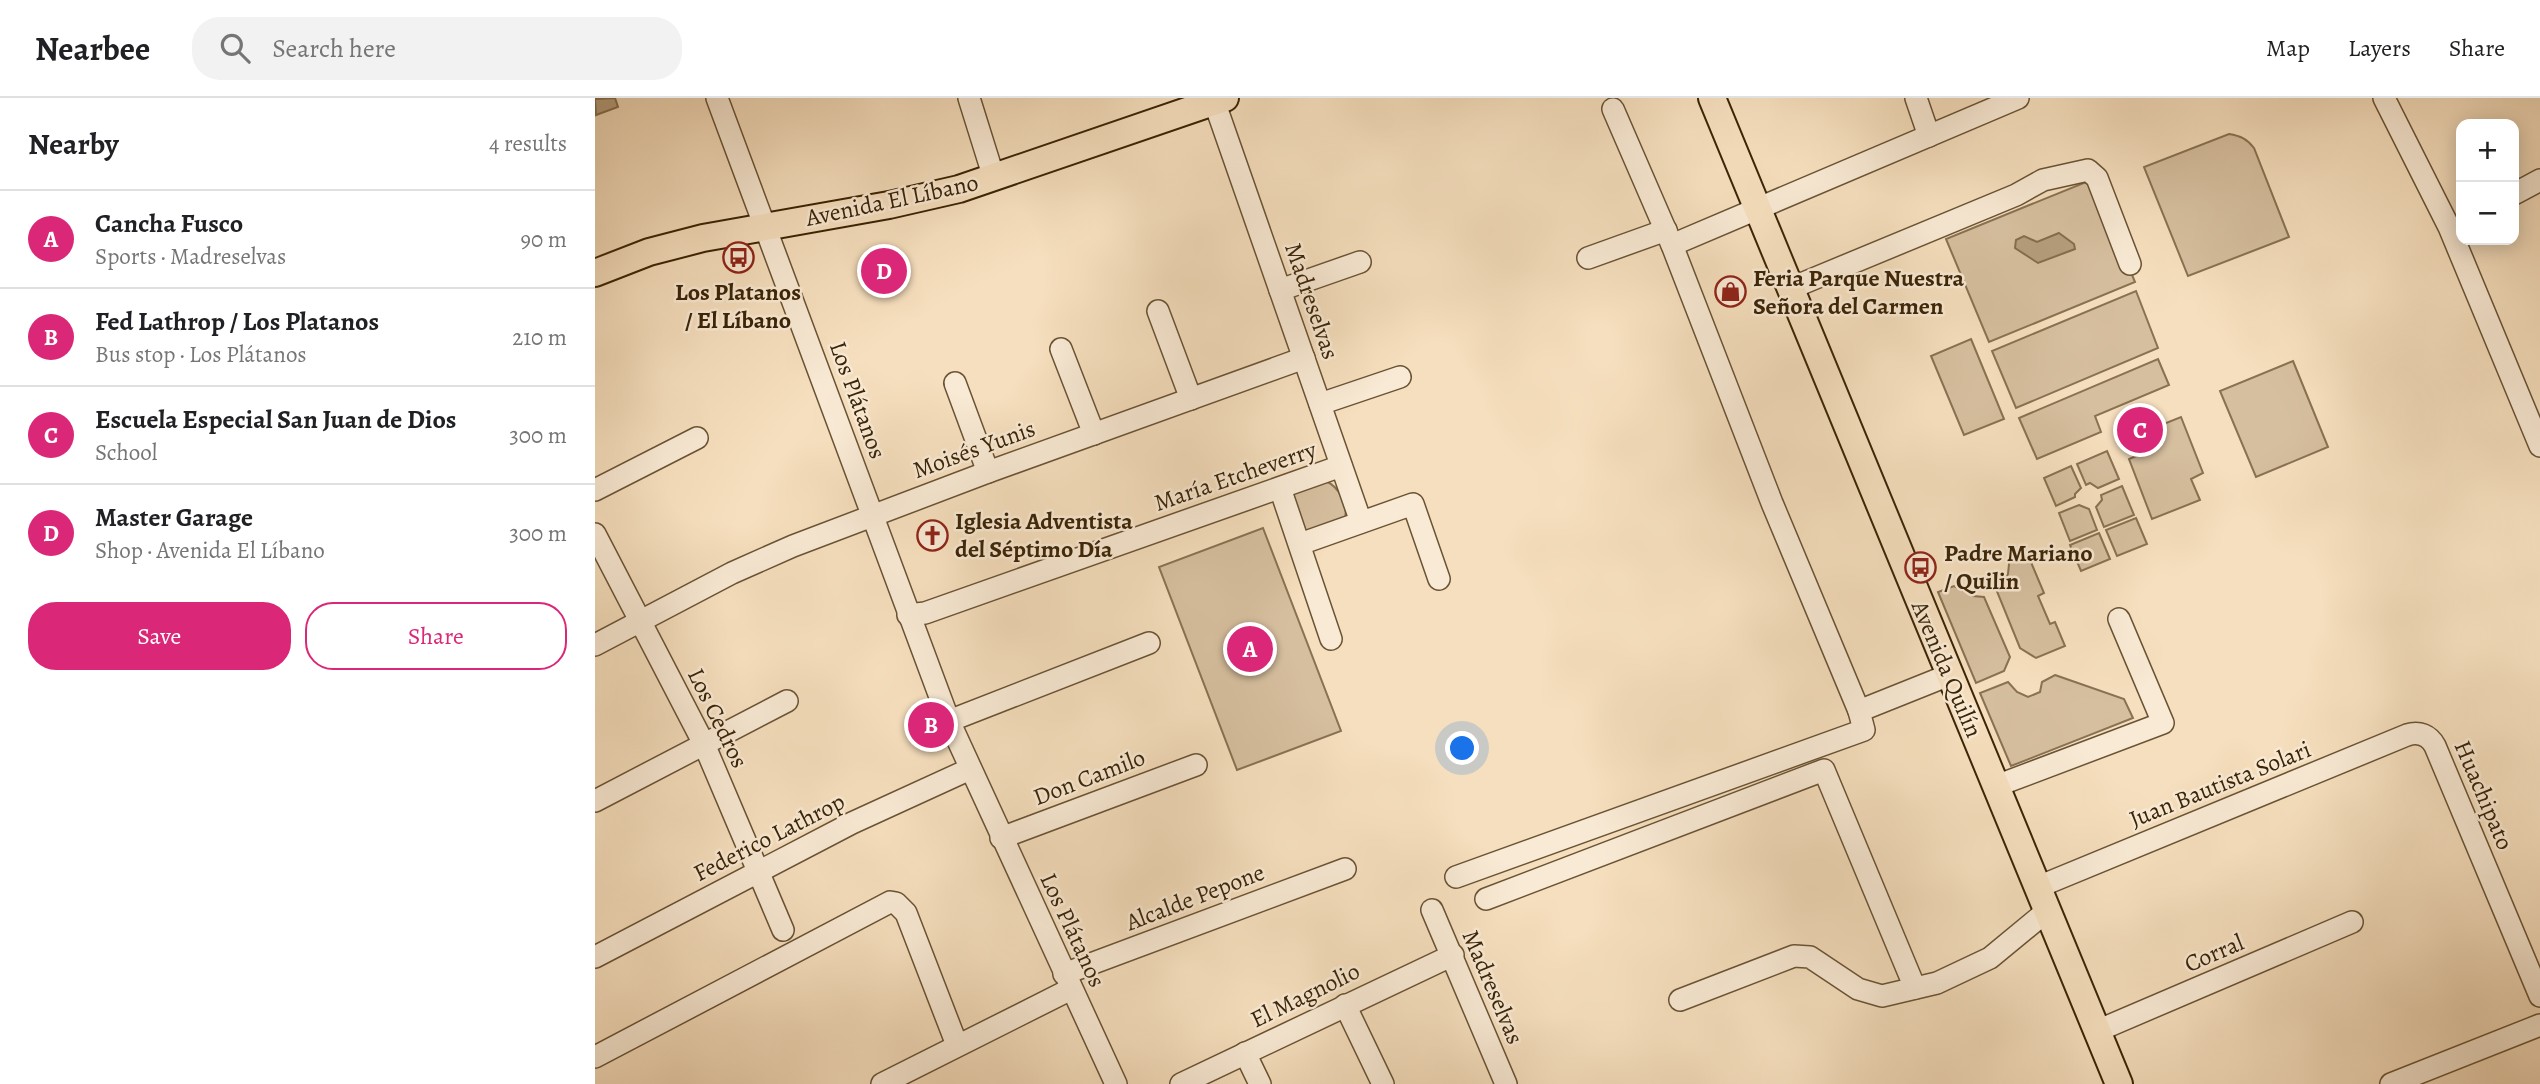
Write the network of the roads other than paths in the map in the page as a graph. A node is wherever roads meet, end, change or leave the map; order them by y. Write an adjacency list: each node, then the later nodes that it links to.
1 (717, 98): 15 (street, Los Plátanos)
2 (969, 98): 10 (street)
3 (1712, 98): 13 (main road, Avenida Quilín)
4 (1916, 98): 9 (street)
5 (2018, 98): 9 (street)
6 (2384, 98): 14 (street)
7 (1217, 99): 10 (main road, Avenida El Líbano); 21 (street, Madreselvas)
8 (1613, 109): 16 (street)
9 (1929, 136): 13 (street)
10 (993, 178): 15 (main road, Avenida El Líbano)
11 (2540, 180): 12 (street)
12 (2519, 191)
13 (1756, 208): 16 (street); 22 (main road, Avenida Quilín)
14 (2455, 224): 32 (street)
15 (765, 226): 20 (main road, Avenida El Líbano); 37 (street, Los Plátanos)
16 (1669, 238): 17 (street); 50 (street)
17 (1588, 258)
18 (1360, 262): 21 (street)
19 (2130, 264): 22 (street)
20 (595, 273)
21 (1280, 289): 25 (street, Madreselvas)
22 (1790, 289): 48 (main road, Avenida Quilín)
23 (1158, 312): 28 (street)
24 (1061, 349): 30 (street)
25 (1304, 358): 28 (street, Moisés Yunis); 29 (street, Madreselvas)
26 (1400, 377): 29 (street)
27 (955, 383): 34 (street)
28 (1191, 399): 30 (street, Moisés Yunis)
29 (1320, 404): 33 (street, Madreselvas)
30 (1094, 434): 34 (street, Moisés Yunis)
31 (697, 438): 36 (street)
32 (2540, 446)
33 (1341, 466): 35 (street, María Etcheverry); 38 (street, Madreselvas)
34 (988, 472): 37 (street, Moisés Yunis)
35 (1280, 488): 40 (street); 42 (street, María Etcheverry)
36 (595, 490)
37 (873, 515): 42 (street, Los Plátanos); 44 (street, Moisés Yunis)
38 (1361, 522): 40 (street); 41 (street)
39 (595, 534): 44 (street, Los Cedros)
40 (1300, 544): 45 (street)
41 (1439, 579)
42 (908, 615): 51 (street, Los Plátanos)
43 (2119, 619): 56 (street)
44 (640, 621): 47 (street, Moisés Yunis); 53 (street, Los Cedros)
45 (1331, 639)
46 (1149, 643): 51 (street)
47 (595, 645)
48 (1949, 675): 50 (street); 56 (main road, Avenida Quilín)
49 (787, 701): 53 (street)
50 (1859, 711): 61 (street)
51 (949, 721): 55 (street, Los Plátanos)
52 (2423, 734): 63 (street, Juan Bautista Solari); 71 (street, Huachipato)
53 (704, 744): 57 (street); 60 (street, Los Cedros)
54 (1196, 765): 58 (street, Don Camilo)
55 (970, 769): 58 (street, Los Plátanos); 60 (street, Federico Lathrop)
56 (1996, 786): 63 (main road, Avenida Quilín)
57 (595, 801)
58 (1002, 838): 69 (street, Los Plátanos)
59 (1345, 869): 69 (street, Alcalde Pepone)
60 (759, 870): 66 (street, Los Cedros); 68 (street, Federico Lathrop)
61 (1456, 877)
62 (1486, 899): 70 (street)
63 (2042, 899): 70 (street, Juan Bautista Solari); 75 (main road, Avenida Quilín)
64 (1432, 910): 67 (street, Madreselvas)
65 (2352, 922): 75 (street, Corral)
66 (783, 930)
67 (1453, 955): 73 (street, El Magnolio); 84 (street, Madreselvas)
68 (595, 957)
69 (1068, 982): 76 (street, Alcalde Pepone); 80 (street, Los Plátanos)
70 (1915, 988): 72 (street, Juan Bautista Solari)
71 (2540, 996)
72 (1680, 1000)
73 (1345, 1005): 77 (street, El Magnolio); 83 (street)
74 (2540, 1025): 86 (street)
75 (2097, 1031): 85 (main road, Avenida Quilín)
76 (957, 1045): 78 (street); 79 (street, Alcalde Pepone)
77 (1245, 1054): 81 (street, El Magnolio); 82 (street)
78 (595, 1057)
79 (882, 1084)
80 (1116, 1084)
81 (1181, 1084)
82 (1260, 1084)
83 (1383, 1084)
84 (1506, 1084)
85 (2119, 1084)
86 (2391, 1084)

